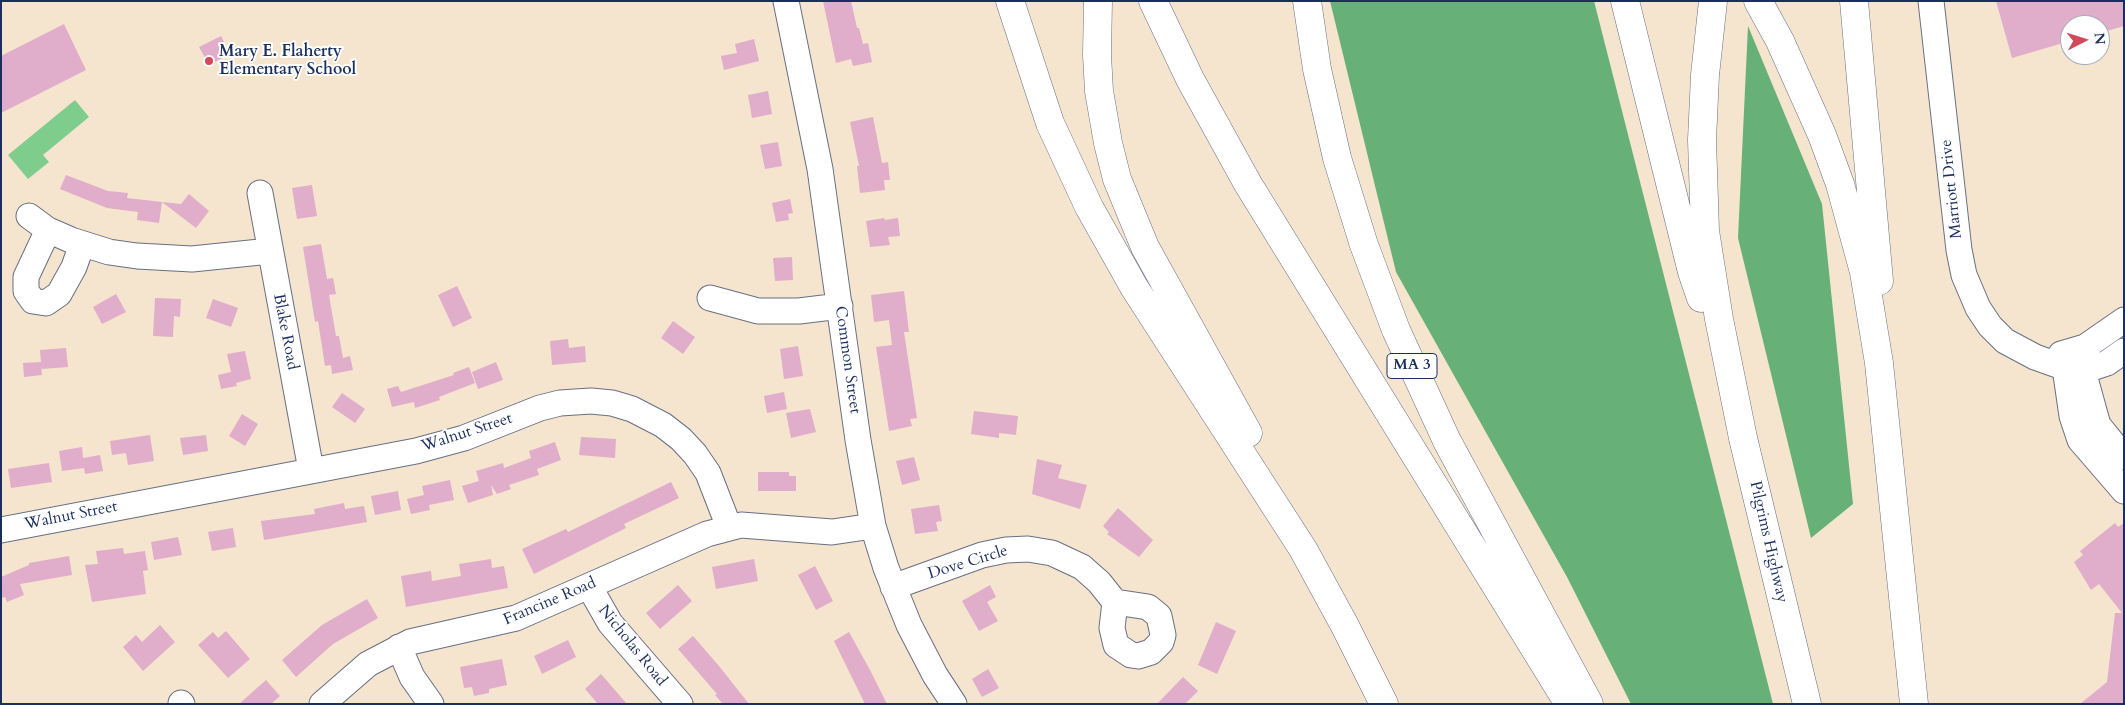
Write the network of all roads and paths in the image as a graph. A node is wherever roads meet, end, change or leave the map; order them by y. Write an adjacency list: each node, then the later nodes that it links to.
1 (786, 1): 15 (street, Common Street)
2 (1010, 1): 27 (highway)
3 (1098, 1): 27 (highway)
4 (1153, 1): 38 (highway)
5 (1307, 1): 39 (highway, MA 3)
6 (1625, 1): 19 (highway)
7 (1714, 1): 19 (highway)
8 (1854, 1): 20 (highway)
9 (1931, 1): 18 (street, Marriott Drive)
10 (1760, 5): 20 (highway)
11 (260, 193): 13 (street, Blake Road)
12 (82, 244): 12 (street); 13 (street)
13 (270, 251): 22 (street, Blake Road)
14 (710, 298): 15 (street)
15 (840, 306): 24 (street, Common Street)
16 (2124, 320): 18 (street)
17 (2124, 351): 18 (street, Marriott Drive)
18 (2071, 360): 21 (street); 23 (street)
19 (1731, 379): 40 (highway, Pilgrims Highway)
20 (1888, 452): 30 (highway)
21 (2124, 457)
22 (311, 470): 25 (street, Walnut Street); 26 (street, Walnut Street)
23 (2124, 490)
24 (873, 526): 25 (street); 29 (street, Common Street)
25 (729, 527): 28 (street, Francine Road)
26 (1, 530)
27 (1317, 574): 37 (highway)
28 (589, 586): 32 (street, Francine Road); 35 (street, Nicholas Road)
29 (893, 587): 31 (street, Dove Circle); 36 (street, Common Street)
30 (1903, 600): 41 (highway); 42 (highway)
31 (1116, 602)
32 (399, 647): 33 (street, Francine Road); 34 (street)
33 (322, 704)
34 (431, 704)
35 (680, 704)
36 (954, 704)
37 (1384, 704)
38 (1569, 704)
39 (1589, 704)
40 (1807, 704)
41 (1914, 704)
42 (1920, 704)

